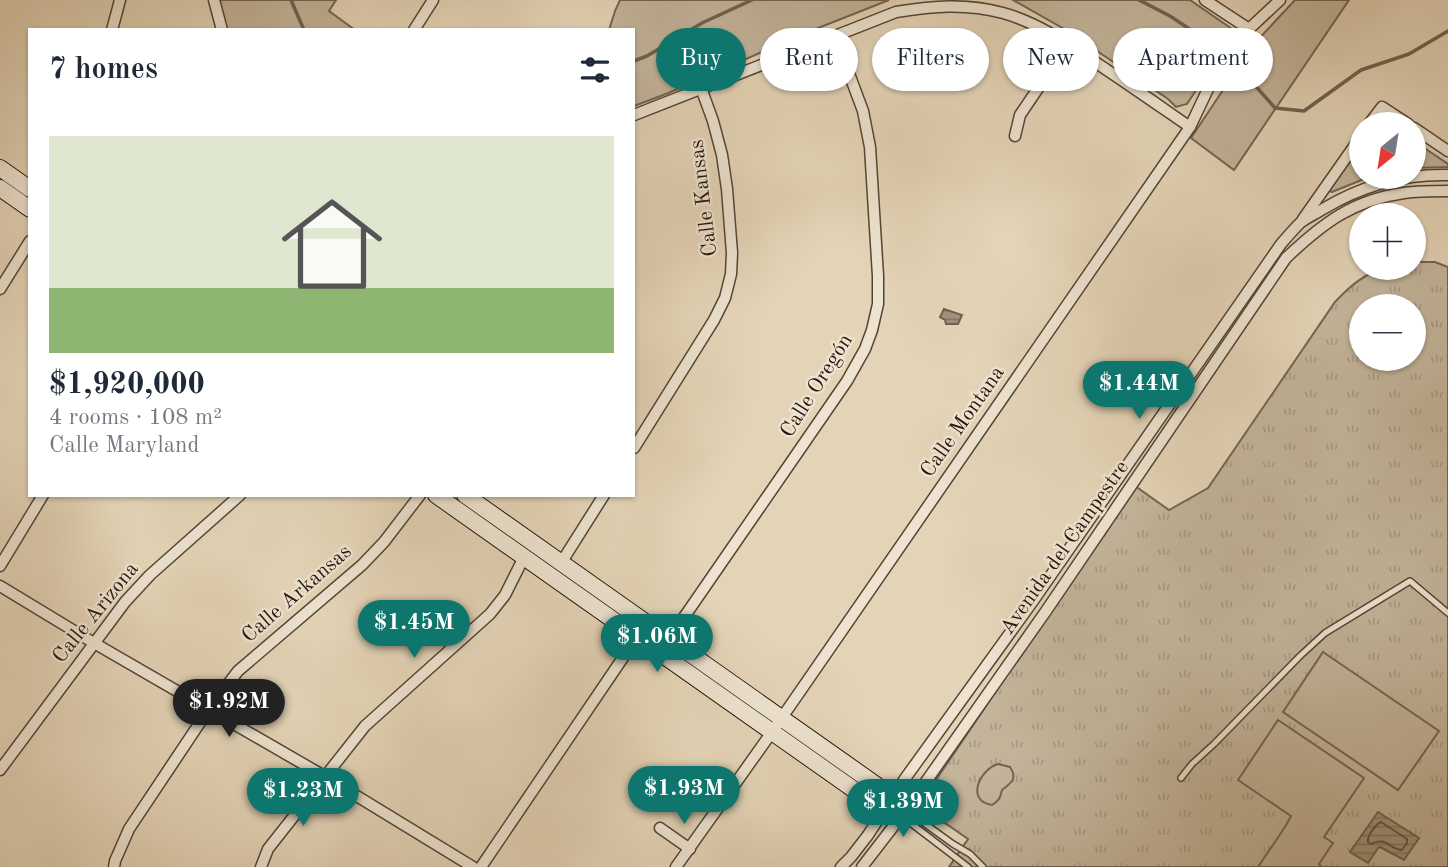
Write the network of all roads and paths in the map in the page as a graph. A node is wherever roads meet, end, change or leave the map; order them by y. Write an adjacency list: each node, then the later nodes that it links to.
1 (120, 0): 6 (street)
2 (214, 0): 7 (street)
3 (433, 0): 8 (street)
4 (1205, 0): 11 (street)
5 (1280, 0): 12 (street, Calle Montana)
6 (113, 28)
7 (221, 28)
8 (415, 28)
9 (855, 28): 10 (street)
10 (1040, 28)
11 (1247, 28)
12 (1250, 28)
13 (1099, 65): 20 (street)
14 (694, 91): 19 (street)
15 (702, 91): 40 (street, Calle Kansas)
16 (856, 91): 55 (street, Calle Oregón)
17 (1036, 91): 21 (street)
18 (1207, 91): 20 (street, Calle Montana)
19 (635, 115)
20 (1190, 127): 58 (street, Calle Montana)
21 (1015, 136)
22 (1426, 136): 23 (street)
23 (1448, 151)
24 (1349, 154): 35 (street, Avenida del Campestre)
25 (0, 168): 29 (street)
26 (1426, 176): 27 (street, Avenida del Campestre)
27 (1448, 176)
28 (0, 188): 34 (street)
29 (28, 188)
30 (1364, 189): 35 (street, Avenida del Campestre)
31 (1369, 189): 33 (street)
32 (1448, 191): 33 (street, Avenida del Campestre)
33 (1374, 199): 39 (street, Avenida del Campestre)
34 (28, 208)
35 (1301, 222): 38 (street, Avenida del Campestre)
36 (28, 244): 37 (street)
37 (0, 289)
38 (1165, 411): 39 (street); 51 (street, Avenida del Campestre)
39 (1177, 420): 52 (street, Avenida del Campestre)
40 (635, 447)
41 (42, 497): 49 (street)
42 (238, 497): 56 (street, Calle Arizona)
43 (418, 497): 57 (street, Calle Arkansas)
44 (439, 497): 47 (street)
45 (468, 497): 48 (street)
46 (603, 497): 48 (street)
47 (524, 557): 54 (street); 60 (street)
48 (561, 563): 55 (street)
49 (0, 566)
50 (0, 586): 56 (street)
51 (1033, 601): 52 (street); 62 (street, Avenida del Campestre)
52 (1045, 611): 63 (street, Avenida del Campestre)
53 (1448, 613): 61 (lane)
54 (637, 637): 58 (street); 69 (street)
55 (669, 639): 58 (street)
56 (94, 643): 57 (street); 59 (street, Calle Arizona)
57 (209, 709): 60 (street); 66 (street, Calle Arkansas)
58 (776, 725): 62 (street); 65 (street, Calle Montana)
59 (0, 770)
60 (324, 776): 67 (street); 68 (street)
61 (1181, 778)
62 (888, 804): 63 (street); 71 (street, Avenida del Campestre)
63 (903, 813): 72 (street, Avenida del Campestre); 73 (lane); 74 (lane)
64 (660, 828): 65 (street)
65 (690, 849): 70 (street, Calle Montana)
66 (114, 867)
67 (261, 867)
68 (473, 867)
69 (481, 867)
70 (676, 867)
71 (841, 867)
72 (862, 867)
73 (968, 867)
74 (983, 867)

